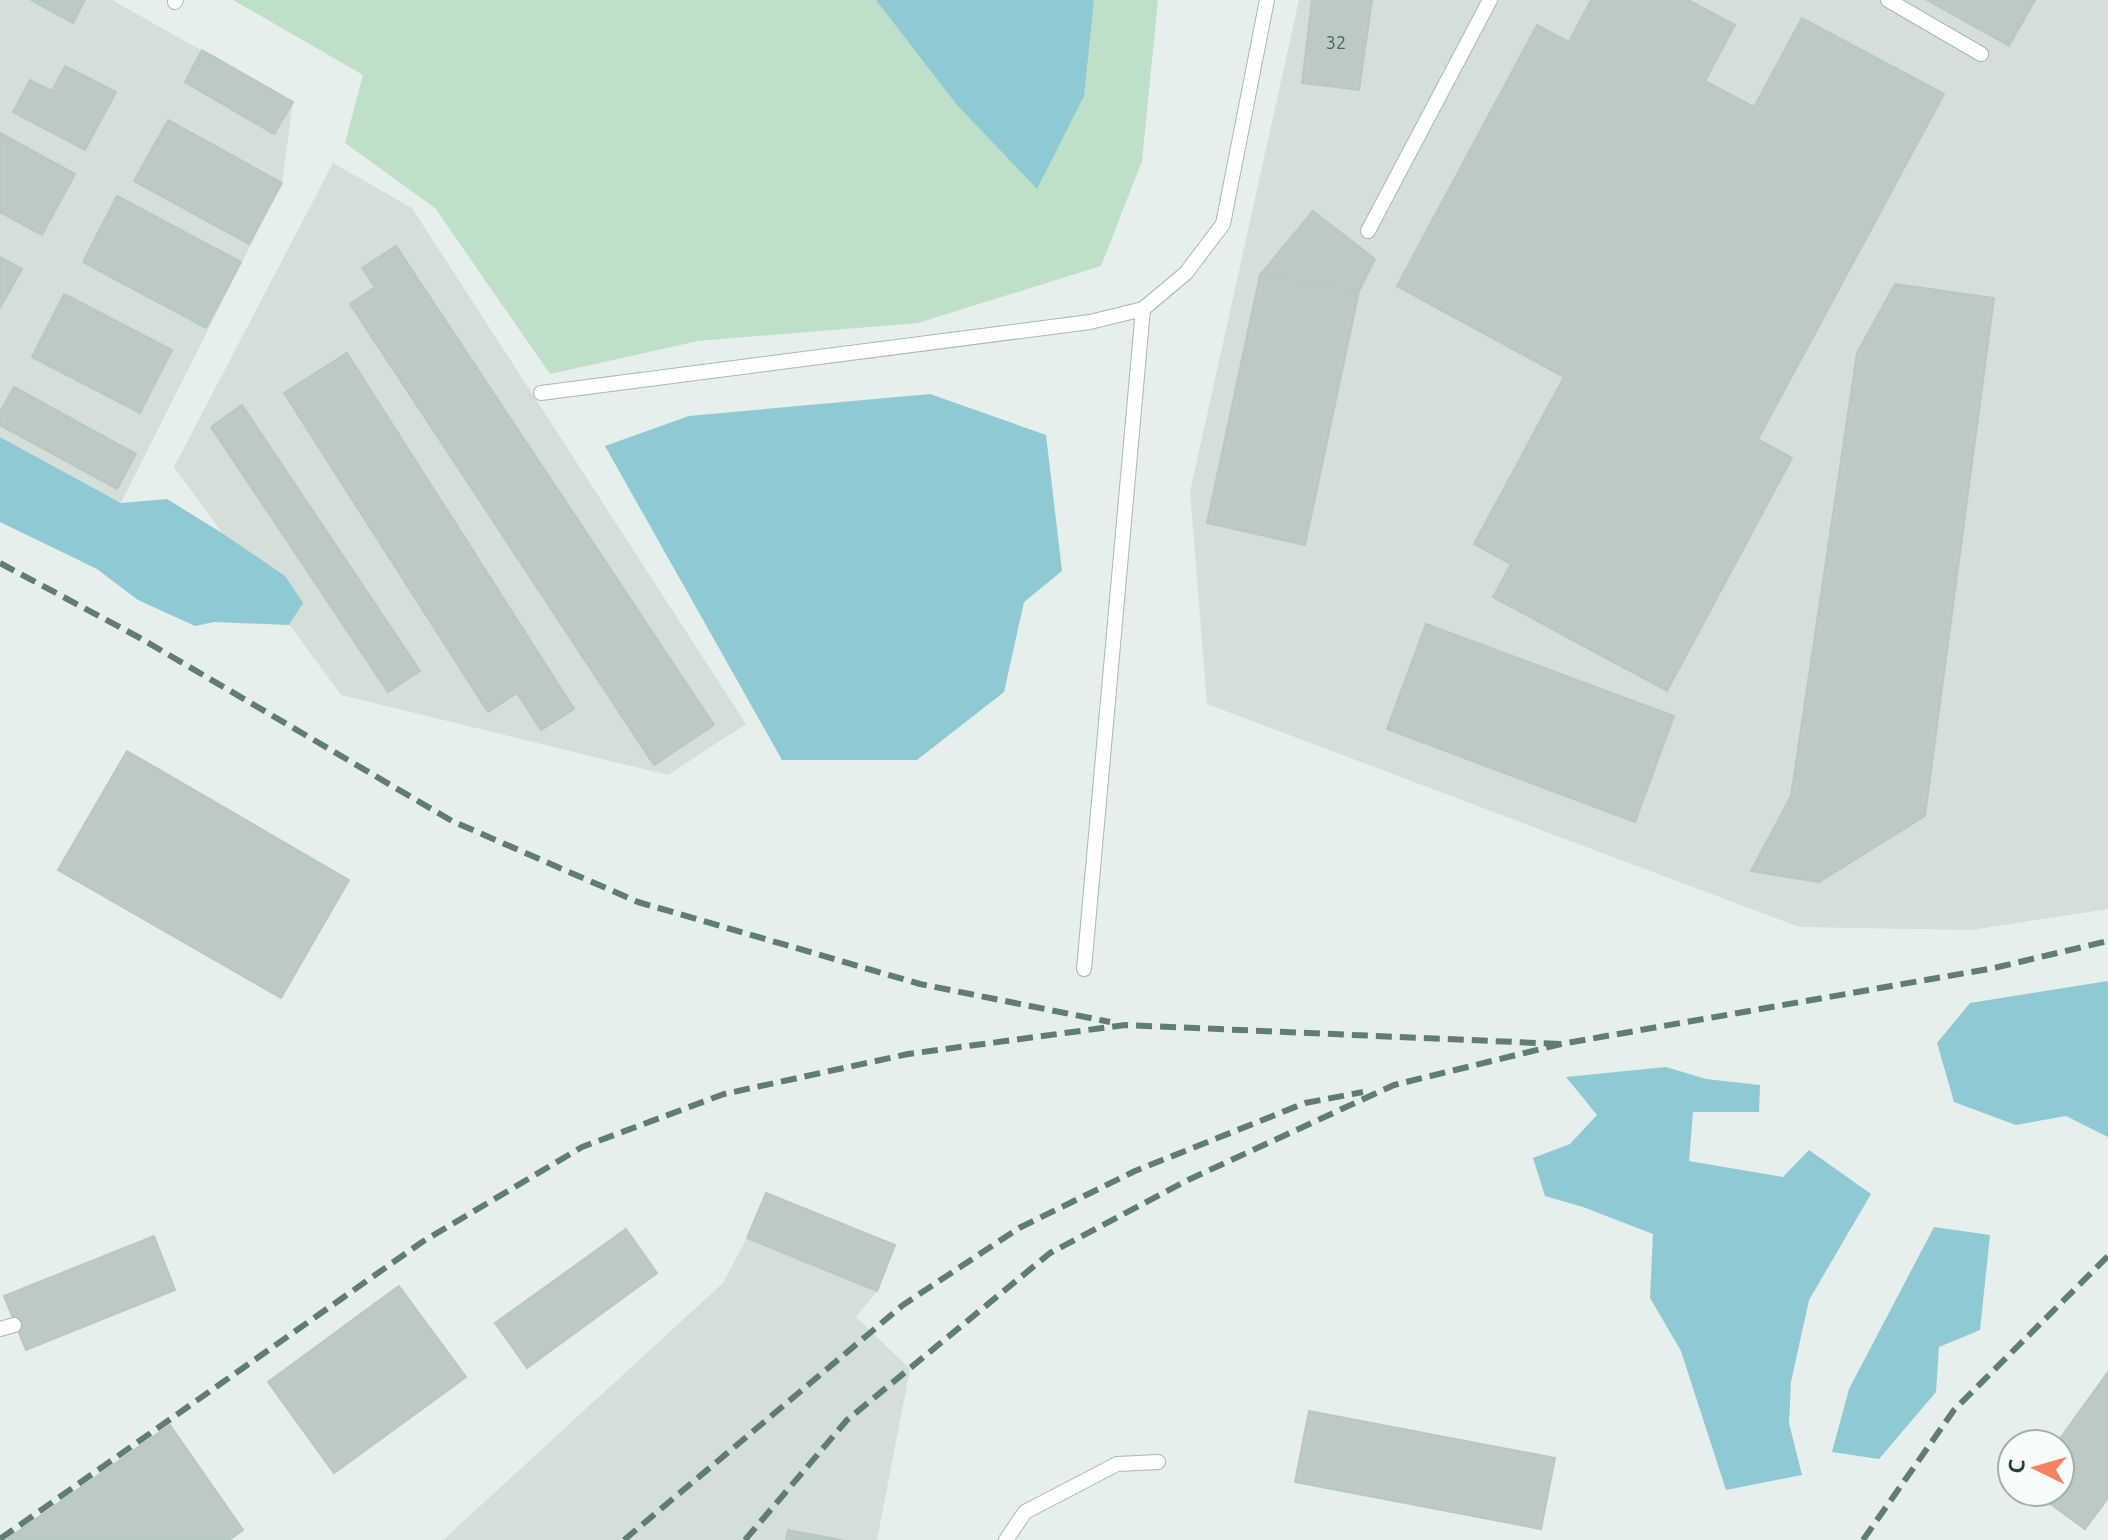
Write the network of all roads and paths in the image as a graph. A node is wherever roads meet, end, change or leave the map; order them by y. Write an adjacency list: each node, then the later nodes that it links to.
1 (1267, 0): 6 (lane)
2 (1490, 0): 5 (lane)
3 (1888, 0): 4 (lane)
4 (1981, 54)
5 (1368, 231)
6 (1143, 309): 7 (lane); 8 (lane)
7 (541, 393)
8 (1084, 969)
9 (1158, 1462): 10 (lane)
10 (1006, 1540)

